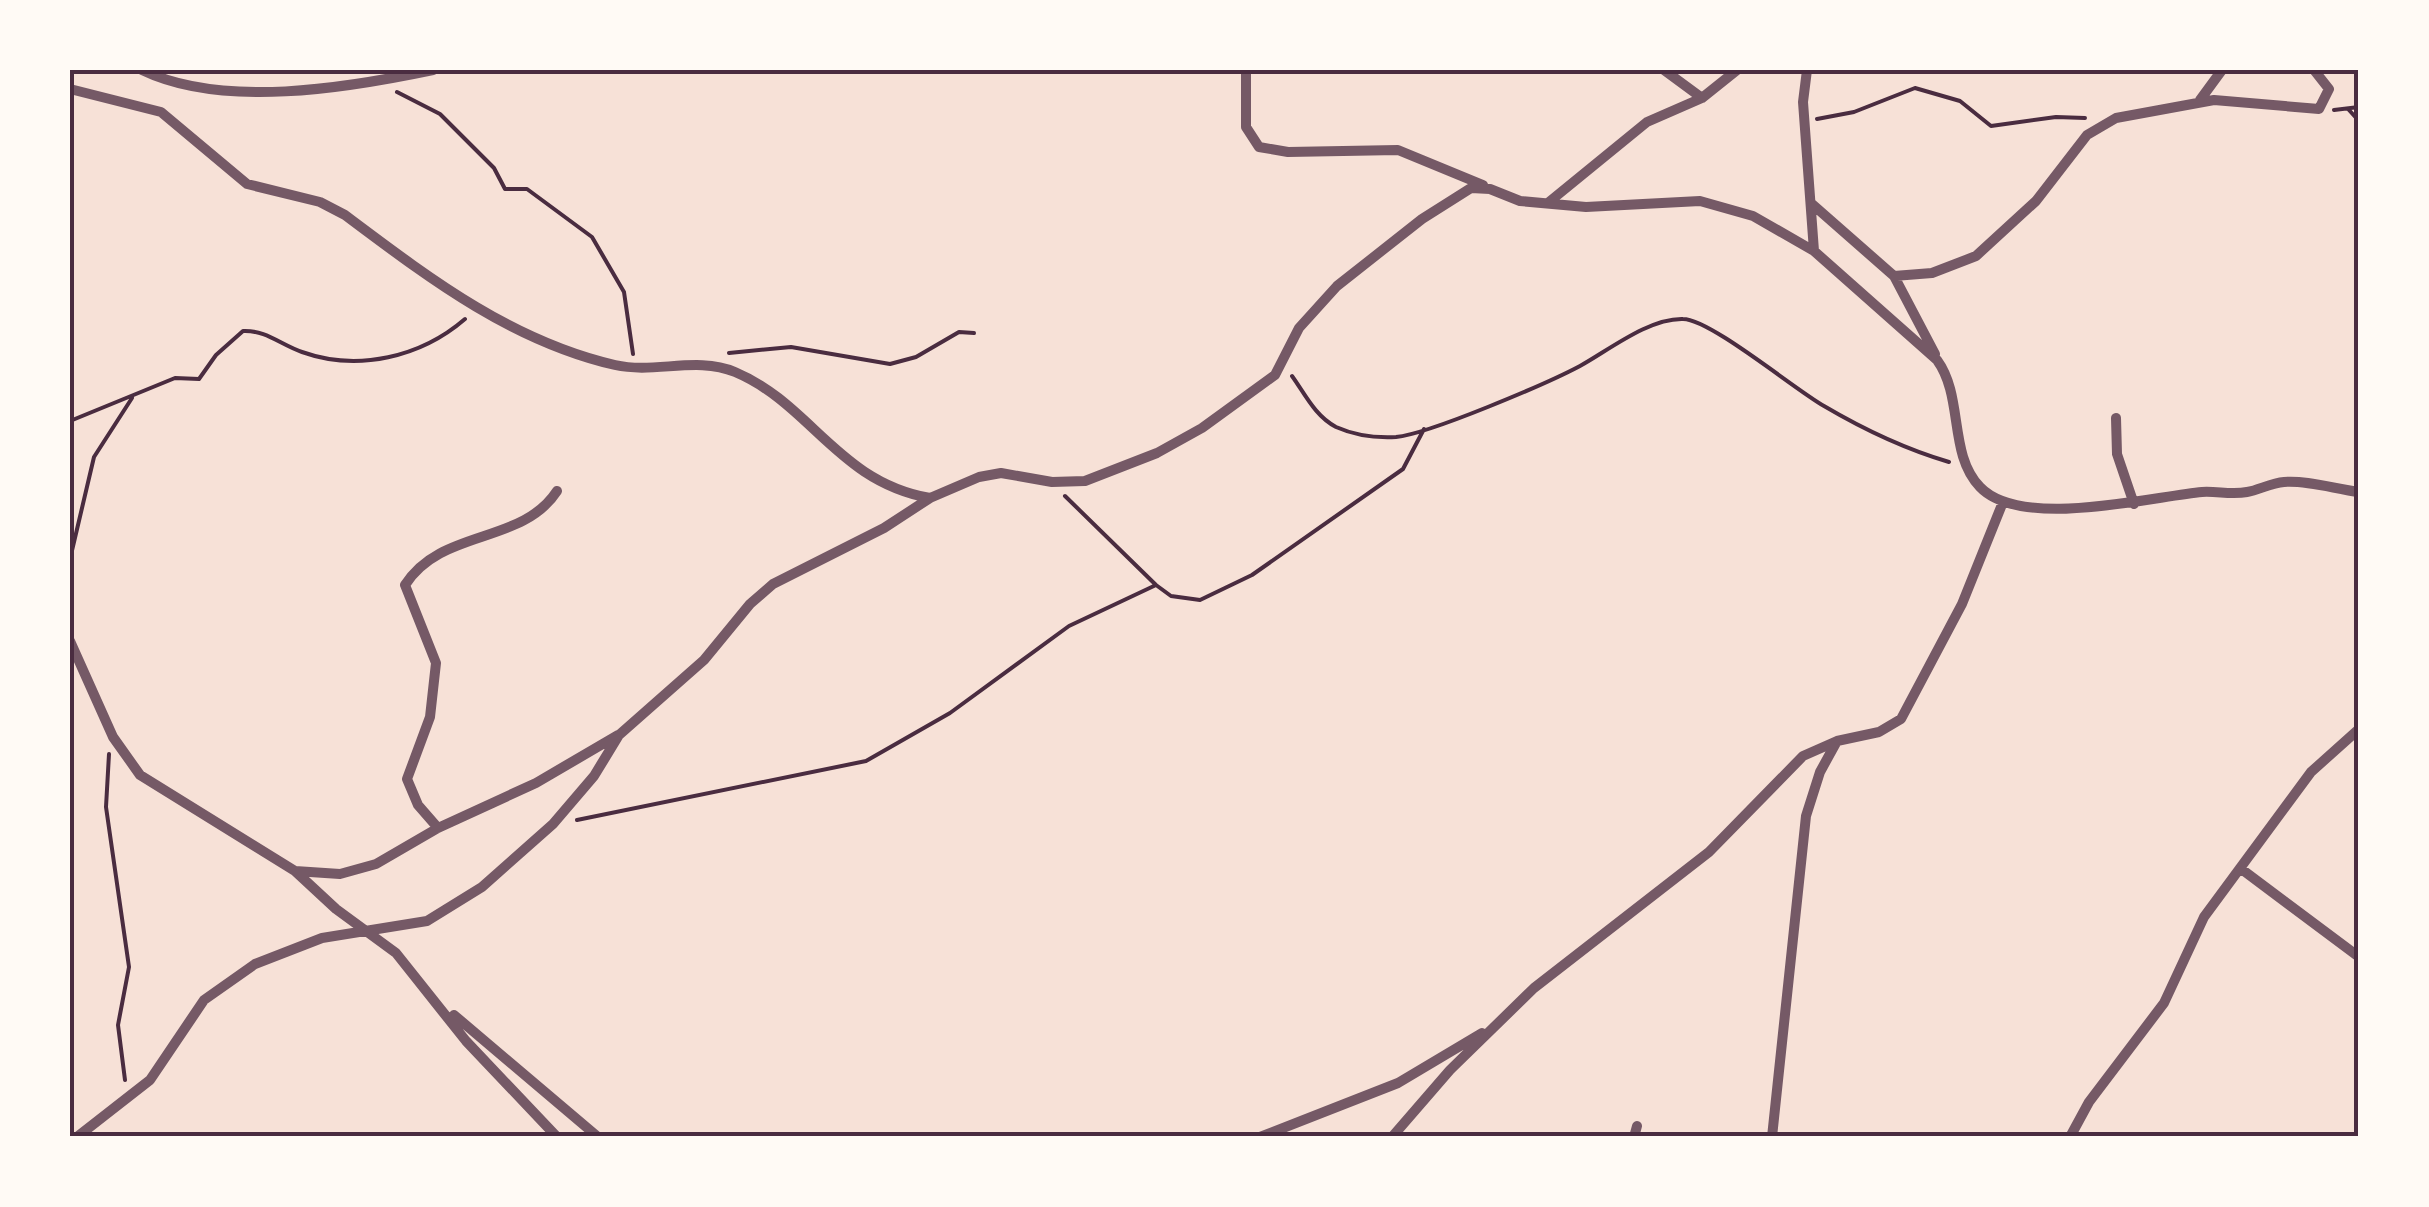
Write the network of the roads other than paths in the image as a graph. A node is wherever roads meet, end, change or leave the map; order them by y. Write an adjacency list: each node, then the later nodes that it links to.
1 (142, 70): 2 (street)
2 (432, 70)
3 (1246, 70): 12 (street)
4 (1664, 70): 10 (street)
5 (1737, 70): 10 (street)
6 (1806, 70): 14 (street)
7 (2222, 70): 11 (street)
8 (2314, 70): 11 (street)
9 (70, 89): 21 (street)
10 (1702, 98): 13 (street)
11 (2200, 100): 16 (street)
12 (1490, 189): 13 (street); 21 (street)
13 (1549, 202): 15 (street)
14 (1812, 204): 15 (street); 16 (street)
15 (1814, 251): 17 (street)
16 (1894, 276): 17 (street)
17 (1937, 360): 22 (street)
18 (2116, 418): 23 (street)
19 (557, 491): 28 (street)
20 (2359, 492): 23 (street)
21 (930, 498): 26 (street)
22 (2002, 502): 23 (street); 27 (street)
23 (2134, 504)
24 (70, 641): 30 (street)
25 (2359, 729): 29 (street)
26 (619, 735): 28 (street); 31 (street)
27 (1836, 741): 34 (street); 40 (street)
28 (438, 828): 30 (street)
29 (2240, 868): 32 (street); 41 (street)
30 (295, 871): 31 (street)
31 (363, 930): 33 (street); 35 (street)
32 (2359, 956)
33 (445, 1010): 36 (street); 37 (street)
34 (1496, 1025): 38 (street); 39 (street)
35 (77, 1137)
36 (558, 1137)
37 (598, 1137)
38 (1260, 1137)
39 (1392, 1137)
40 (1772, 1137)
41 (2070, 1137)

